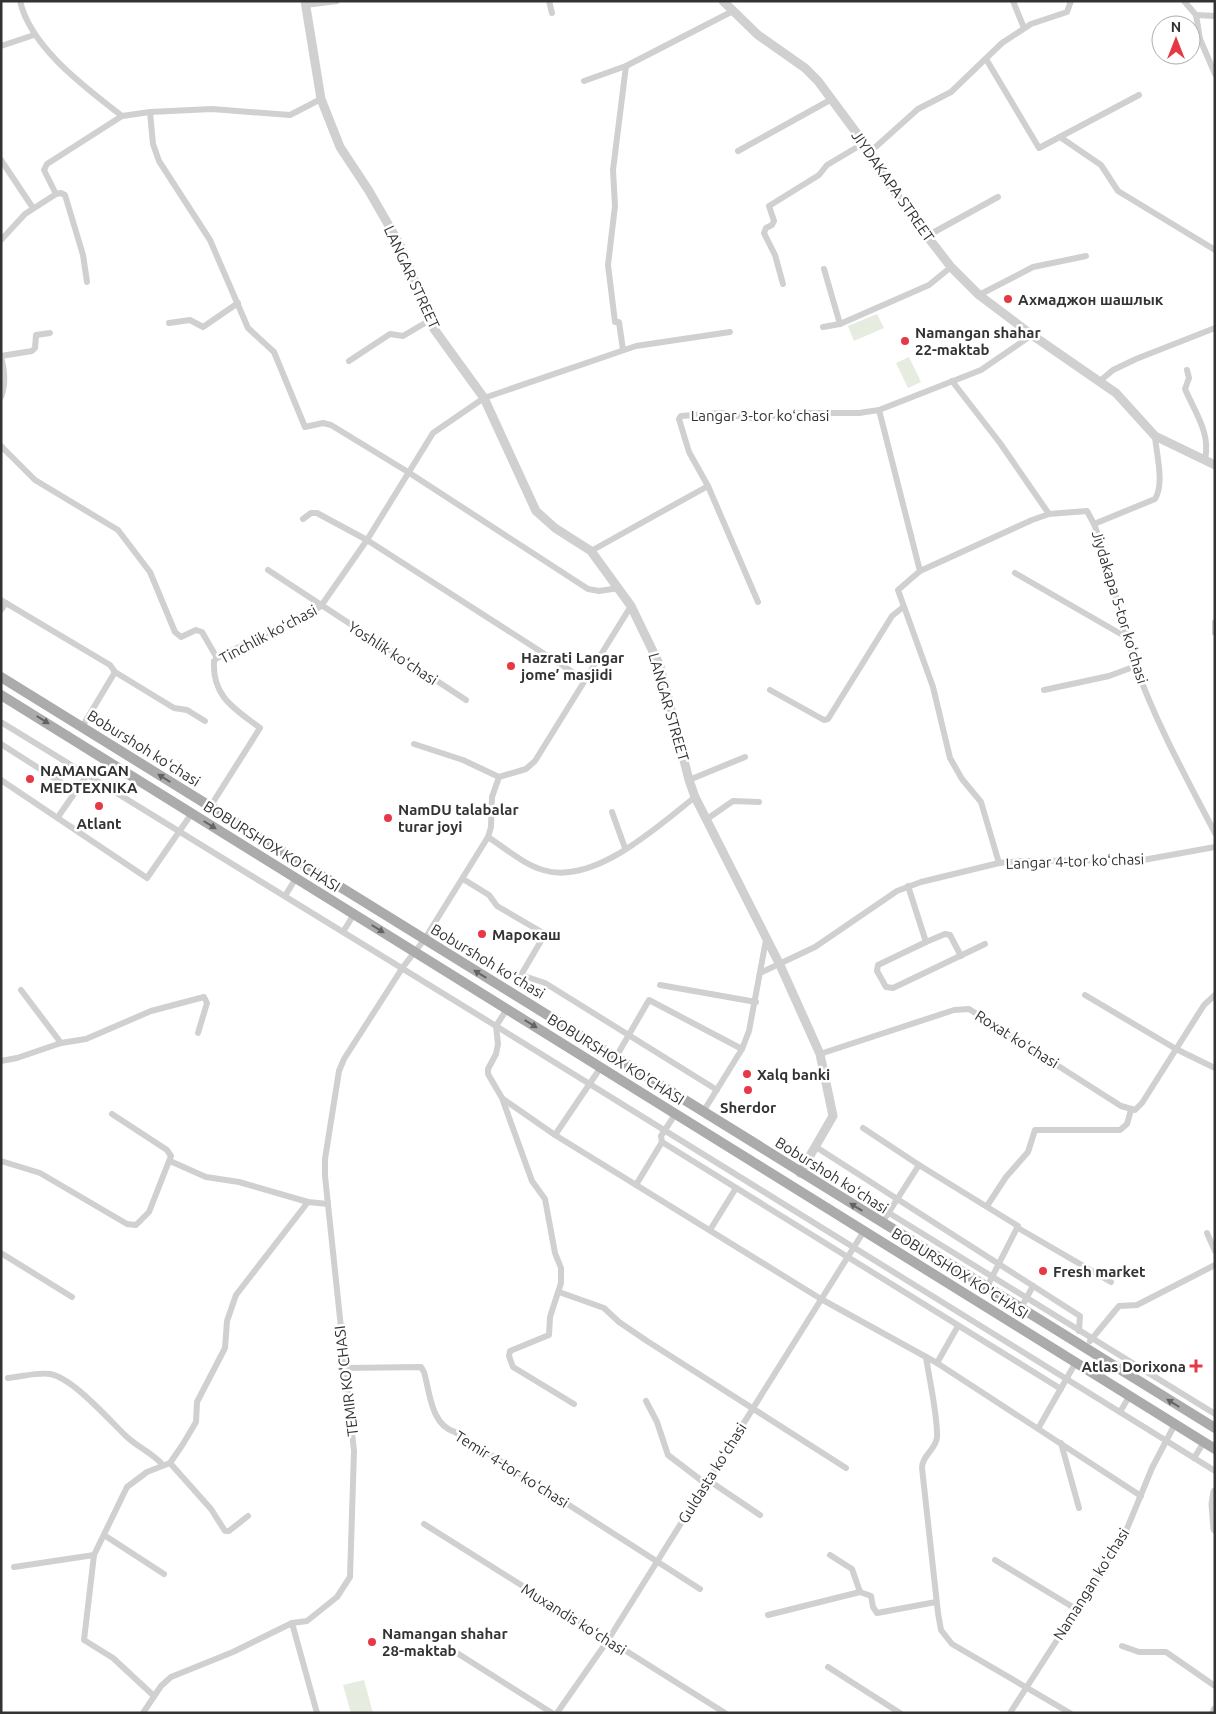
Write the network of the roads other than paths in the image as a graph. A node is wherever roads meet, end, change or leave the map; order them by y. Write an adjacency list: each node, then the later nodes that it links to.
1 (20, 1): 15 (street)
2 (338, 1): 8 (street)
3 (549, 1): 10 (street)
4 (723, 1): 9 (street, JIYDAKAPA STREET)
5 (1012, 1): 14 (street)
6 (1071, 1): 14 (street)
7 (1184, 1): 11 (street)
8 (305, 3): 23 (street, LANGAR STREET)
9 (733, 11): 19 (street); 24 (street, JIYDAKAPA STREET)
10 (552, 13)
11 (1196, 15)
12 (1201, 15): 13 (street)
13 (1215, 16)
14 (1024, 28): 18 (street)
15 (34, 35): 17 (street); 26 (street)
16 (1201, 41): 20 (street)
17 (1, 46)
18 (986, 59): 27 (street); 30 (street)
19 (626, 66): 21 (street); 53 (street)
20 (1215, 74)
21 (584, 81)
22 (1140, 95): 27 (street)
23 (321, 99): 25 (street); 45 (street, LANGAR STREET)
24 (832, 99): 28 (street, JIYDAKAPA STREET); 29 (street)
25 (150, 112): 26 (street); 44 (street)
26 (122, 116): 32 (street)
27 (1060, 137): 37 (street)
28 (864, 143): 30 (street, JIYDAKAPA STREET); 42 (street)
29 (738, 151)
30 (870, 152): 35 (street, JIYDAKAPA STREET)
31 (1, 160): 34 (street)
32 (56, 194): 34 (street); 41 (street)
33 (998, 197): 35 (street)
34 (33, 208): 36 (street)
35 (927, 236): 39 (street, JIYDAKAPA STREET)
36 (1, 240)
37 (1215, 250)
38 (1086, 256): 43 (street)
39 (951, 266): 43 (street, JIYDAKAPA STREET); 47 (street)
40 (824, 269): 47 (street)
41 (88, 282)
42 (784, 284)
43 (979, 295): 52 (street, JIYDAKAPA STREET)
44 (238, 303): 46 (street); 66 (street)
45 (430, 320): 55 (street); 60 (street, LANGAR STREET)
46 (169, 323)
47 (840, 324): 48 (street)
48 (823, 327)
49 (1213, 330): 58 (street)
50 (730, 332): 53 (street, Tinchlik koʻchasi)
51 (50, 333): 54 (street)
52 (1032, 335): 57 (street, Langar 3-tor koʻchasi); 58 (street, JIYDAKAPA STREET)
53 (623, 350): 60 (street, Tinchlik koʻchasi)
54 (1, 357): 59 (street)
55 (349, 361)
56 (1187, 370): 64 (street)
57 (952, 381): 61 (street, Langar 3-tor koʻchasi); 68 (street)
58 (1100, 381): 62 (street, JIYDAKAPA STREET)
59 (1, 397)
60 (484, 398): 66 (street, Tinchlik koʻchasi); 72 (street, LANGAR STREET)
61 (880, 410): 67 (street, Langar 3-tor koʻchasi); 74 (street)
62 (1155, 436): 64 (street, JIYDAKAPA STREET); 70 (street, Jiydakapa 5-tor koʻchasi)
63 (1, 446): 86 (street)
64 (1205, 459): 65 (street, JIYDAKAPA STREET)
65 (1215, 465)
66 (408, 472): 71 (street, Tinchlik koʻchasi); 76 (street)
67 (708, 486): 72 (street); 78 (street)
68 (1049, 514): 70 (street); 74 (street)
69 (303, 519): 71 (street)
70 (1094, 524): 85 (street, Jiydakapa 5-tor koʻchasi)
71 (367, 540): 79 (street, Tinchlik koʻchasi); 90 (street)
72 (591, 551): 76 (street, LANGAR STREET)
73 (268, 570): 79 (street, Yoshlik koʻchasi)
74 (920, 571): 81 (street)
75 (1015, 573): 85 (street)
76 (619, 588): 80 (street, LANGAR STREET)
77 (3, 601): 82 (street); 88 (street)
78 (758, 602)
79 (321, 606): 86 (street, Tinchlik koʻchasi); 94 (street, Yoshlik koʻchasi)
80 (631, 606): 90 (street); 104 (street, LANGAR STREET)
81 (902, 608): 91 (street); 118 (street)
82 (1, 610)
83 (1215, 622): 84 (street)
84 (1215, 633)
85 (1126, 637): 87 (street, Jiydakapa 5-tor koʻchasi)
86 (217, 658): 108 (street, Tinchlik koʻchasi)
87 (1136, 666): 92 (street); 114 (street, Jiydakapa 5-tor koʻchasi)
88 (115, 672): 95 (street); 97 (street)
89 (1, 677): 97 (main road, Boburshoh koʻchasi)
90 (585, 680): 102 (street)
91 (770, 690)
92 (1044, 690)
93 (1, 695): 110 (main road, BOBURSHOX KO'CHASI, one-way to 110)
94 (466, 700)
95 (205, 721)
96 (2, 723): 101 (street)
97 (82, 727): 108 (main road, Boburshoh koʻchasi, one-way to 97)
98 (1, 744): 105 (street)
99 (414, 744): 102 (street)
100 (745, 757): 104 (street)
101 (88, 775): 105 (street); 113 (street)
102 (499, 777): 115 (street)
103 (1, 780): 111 (street)
104 (689, 780): 106 (street, LANGAR STREET)
105 (76, 792): 111 (street)
106 (695, 797): 112 (street, LANGAR STREET); 117 (street)
107 (759, 802): 112 (street)
108 (210, 807): 126 (main road, Boburshoh koʻchasi)
109 (612, 812): 117 (street)
110 (192, 813): 113 (street); 119 (main road, BOBURSHOX KO'CHASI, one-way to 119)
111 (58, 817): 113 (street)
112 (707, 818): 125 (street, LANGAR STREET)
113 (179, 832): 122 (street)
114 (1215, 833)
115 (488, 837): 117 (street); 120 (street, TEMIR KO'CHASI)
116 (1215, 847): 118 (street, Langar 4-tor koʻchasi)
117 (625, 848)
118 (999, 863): 121 (street, Langar 4-tor koʻchasi)
119 (296, 878): 122 (street); 123 (main road, BOBURSHOX KO'CHASI)
120 (463, 879): 126 (street, TEMIR KO'CHASI); 142 (street)
121 (908, 886): 127 (street); 131 (street, Langar 4-tor koʻchasi)
122 (285, 896): 124 (street)
123 (354, 914): 124 (street); 129 (main road, BOBURSHOX KO'CHASI, one-way to 129)
124 (343, 932): 132 (street)
125 (767, 938): 131 (street, LANGAR STREET); 133 (street)
126 (424, 940): 129 (street, TEMIR KO'CHASI); 147 (main road, Boburshoh koʻchasi, one-way to 126)
127 (926, 942): 130 (street); 130 (street)
128 (986, 944): 130 (street)
129 (414, 952): 132 (street, TEMIR KO'CHASI); 139 (main road, BOBURSHOX KO'CHASI)
130 (961, 956)
131 (780, 964): 133 (street, Langar 4-tor koʻchasi); 146 (street, LANGAR STREET)
132 (403, 967): 140 (street); 171 (street, TEMIR KO'CHASI)
133 (762, 972): 138 (street)
134 (660, 985): 138 (street)
135 (21, 990): 143 (street)
136 (1085, 995): 145 (street)
137 (1215, 995): 145 (street)
138 (756, 1002): 144 (street)
139 (506, 1009): 140 (street); 149 (main road, BOBURSHOX KO'CHASI, one-way to 149)
140 (496, 1026): 151 (street); 153 (street)
141 (198, 1033): 143 (street)
142 (629, 1035): 144 (street); 147 (street); 152 (street)
143 (61, 1043): 148 (street)
144 (742, 1049): 152 (street)
145 (1176, 1049): 150 (street); 154 (street)
146 (820, 1054): 154 (street, Roxat koʻchasi); 162 (street, LANGAR STREET)
147 (616, 1057): 155 (main road, Boburshoh koʻchasi)
148 (1, 1061)
149 (601, 1067): 151 (street); 157 (main road, BOBURSHOX KO'CHASI)
150 (1215, 1068)
151 (590, 1084): 159 (street); 160 (street)
152 (717, 1090): 155 (street)
153 (502, 1098): 160 (street); 189 (street)
154 (1131, 1110): 172 (street)
155 (703, 1112): 166 (main road, Boburshoh koʻchasi)
156 (112, 1114): 164 (street)
157 (676, 1114): 159 (street); 177 (main road, BOBURSHOX KO'CHASI)
158 (863, 1128): 165 (street)
159 (665, 1130): 161 (street); 179 (street)
160 (555, 1135): 167 (street)
161 (662, 1142): 167 (street); 168 (street)
162 (816, 1147): 166 (street, LANGAR STREET); 169 (street)
163 (1, 1161): 164 (street)
164 (170, 1161): 170 (street)
165 (919, 1165): 169 (street); 172 (street)
166 (800, 1173): 174 (main road, Boburshoh koʻchasi, one-way to 166)
167 (636, 1184): 176 (street)
168 (736, 1188): 176 (street); 182 (street)
169 (898, 1199): 173 (street); 183 (street)
170 (308, 1202): 171 (street); 219 (street)
171 (328, 1204): 201 (street, TEMIR KO'CHASI)
172 (987, 1206): 175 (street)
173 (889, 1213): 174 (street); 185 (street)
174 (882, 1223): 188 (main road, Boburshoh koʻchasi)
175 (1018, 1228): 183 (street); 186 (street)
176 (710, 1230): 192 (street)
177 (864, 1231): 179 (street, Guldasta koʻchasi); 199 (main road, BOBURSHOX KO'CHASI)
178 (1207, 1233): 180 (street)
179 (854, 1247): 182 (street, Guldasta koʻchasi); 203 (street)
180 (1215, 1251)
181 (1, 1253): 190 (street)
182 (847, 1257): 192 (street, Guldasta koʻchasi); 194 (street)
183 (999, 1265): 185 (street); 187 (street)
184 (1215, 1265): 196 (street)
185 (993, 1277): 188 (street); 191 (street)
186 (1111, 1282)
187 (1034, 1286): 191 (street); 195 (street)
188 (987, 1287): 193 (main road, Boburshoh koʻchasi)
189 (559, 1292): 207 (street); 208 (street)
190 (72, 1296)
191 (1026, 1298): 193 (street); 195 (street)
192 (821, 1299): 198 (street); 208 (street, Guldasta koʻchasi)
193 (1020, 1308): 197 (main road, Boburshoh koʻchasi)
194 (958, 1326): 200 (street); 204 (street)
195 (1079, 1331): 196 (street)
196 (1091, 1339): 197 (street); 210 (street)
197 (1084, 1348): 213 (main road, Boburshoh koʻchasi, one-way to 197)
198 (926, 1357): 200 (street); 240 (street)
199 (1076, 1362): 203 (street); 205 (main road, BOBURSHOX KO'CHASI)
200 (937, 1363): 212 (street)
201 (345, 1368): 234 (street, Temir 4-tor koʻchasi); 243 (street, TEMIR KO'CHASI)
202 (8, 1378): 220 (street)
203 (1067, 1379): 204 (street); 209 (street)
204 (1061, 1389): 212 (street)
205 (1130, 1395): 209 (street); 211 (main road, BOBURSHOX KO'CHASI)
206 (646, 1401): 223 (street)
207 (574, 1404)
208 (753, 1408): 221 (street); 223 (street, Guldasta koʻchasi)
209 (1120, 1412): 214 (street)
210 (1215, 1414)
211 (1175, 1424): 214 (street, Namangan koʻchasi); 215 (main road, BOBURSHOX KO'CHASI)
212 (1039, 1427): 216 (street)
213 (1215, 1428)
214 (1166, 1441): 218 (street); 225 (street, Namangan koʻchasi)
215 (1204, 1442): 217 (main road, BOBURSHOX KO'CHASI); 218 (street)
216 (1061, 1443): 225 (street); 226 (street)
217 (1215, 1449)
218 (1194, 1458): 222 (street)
219 (170, 1463): 220 (street); 228 (street)
220 (163, 1465): 231 (street)
221 (846, 1468)
222 (1215, 1471)
223 (707, 1482): 227 (street); 234 (street, Guldasta koʻchasi)
224 (1215, 1492): 230 (street)
225 (1141, 1496): 241 (street, Namangan koʻchasi)
226 (1079, 1508)
227 (760, 1515)
228 (248, 1516)
229 (424, 1524): 244 (street, Muxandis koʻchasi)
230 (1215, 1529)
231 (104, 1535): 232 (street); 237 (street)
232 (94, 1555): 236 (street); 250 (street)
233 (830, 1555): 239 (street)
234 (658, 1560): 238 (street, Temir 4-tor koʻchasi); 244 (street, Guldasta koʻchasi)
235 (994, 1560): 241 (street)
236 (14, 1567)
237 (164, 1574)
238 (700, 1589)
239 (860, 1592): 240 (street); 242 (street)
240 (936, 1602): 248 (street)
241 (1076, 1609): 248 (street, Namangan koʻchasi)
242 (768, 1614)
243 (292, 1623): 250 (street, TEMIR KO'CHASI); 252 (street)
244 (608, 1640): 254 (street, Guldasta koʻchasi); 255 (street, Muxandis koʻchasi)
245 (1122, 1646): 249 (street)
246 (457, 1653): 253 (street)
247 (828, 1667): 256 (street)
248 (1026, 1686): 257 (street, Namangan koʻchasi); 258 (street)
249 (1215, 1686)
250 (154, 1696): 251 (street, TEMIR KO'CHASI)
251 (143, 1713)
252 (317, 1713)
253 (552, 1713)
254 (557, 1713)
255 (725, 1713)
256 (900, 1713)
257 (1010, 1713)
258 (1070, 1713)

